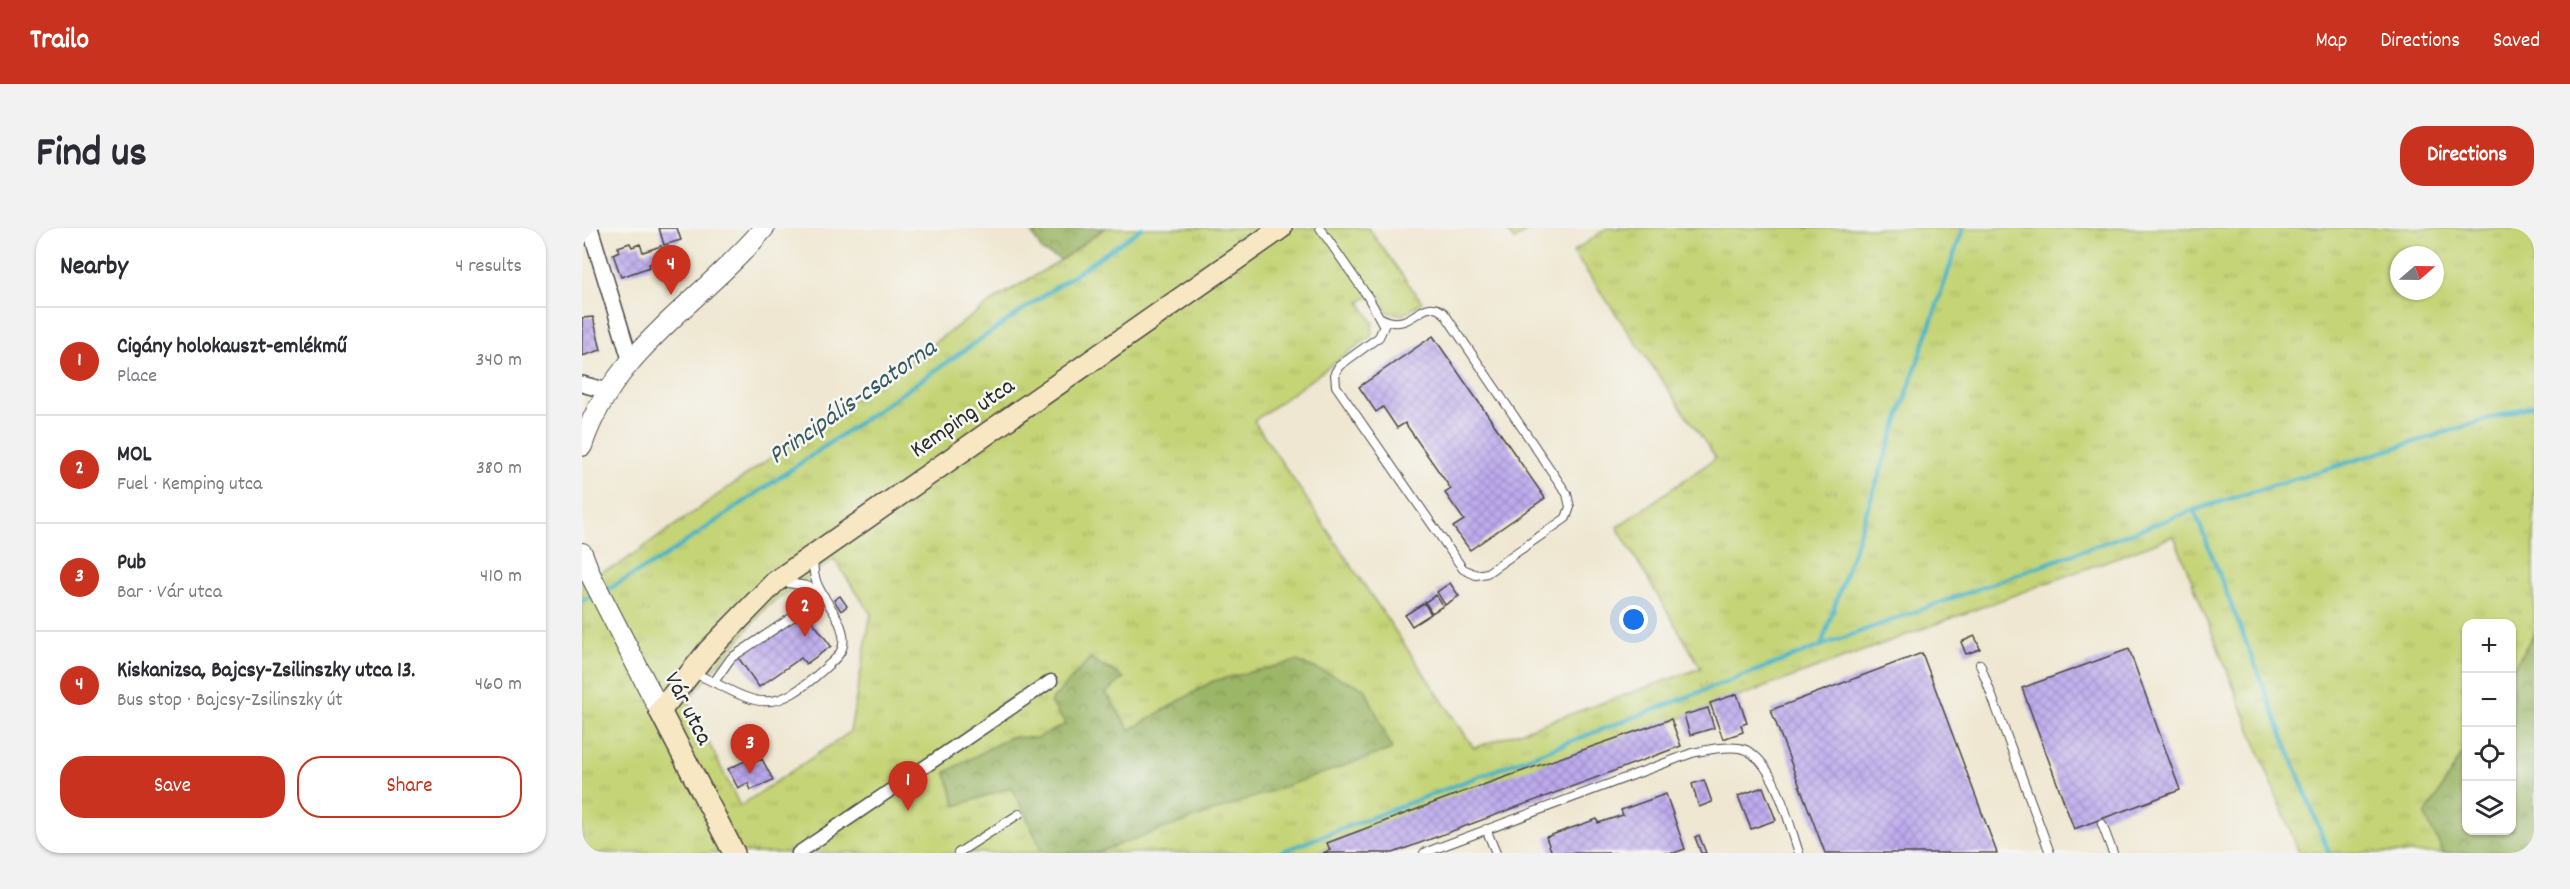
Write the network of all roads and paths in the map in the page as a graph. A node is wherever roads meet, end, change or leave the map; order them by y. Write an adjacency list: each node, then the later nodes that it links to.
1 (590, 228): 6 (street)
2 (764, 228): 6 (street)
3 (1281, 228): 10 (main road, Kemping utca)
4 (1320, 228): 5 (lane)
5 (1381, 318): 5 (lane)
6 (630, 359): 8 (street)
7 (582, 384): 8 (street)
8 (607, 391): 9 (street)
9 (582, 446)
10 (815, 552): 12 (main road, Kemping utca); 13 (lane)
11 (582, 554): 18 (street, Vár utca)
12 (775, 582): 13 (lane); 15 (main road, Kemping utca)
13 (822, 594): 17 (lane); 17 (lane)
14 (1980, 664): 28 (lane)
15 (690, 671): 17 (lane); 18 (main road, Kemping utca)
16 (1051, 681): 23 (street)
17 (714, 682)
18 (660, 711): 22 (main road, Vár utca)
19 (1019, 814): 24 (lane)
20 (2102, 824): 29 (lane)
21 (1486, 829): 25 (lane); 26 (lane); 27 (lane)
22 (734, 853)
23 (798, 853)
24 (958, 853)
25 (1424, 853)
26 (1496, 853)
27 (1799, 853)
28 (2050, 853)
29 (2113, 853)

